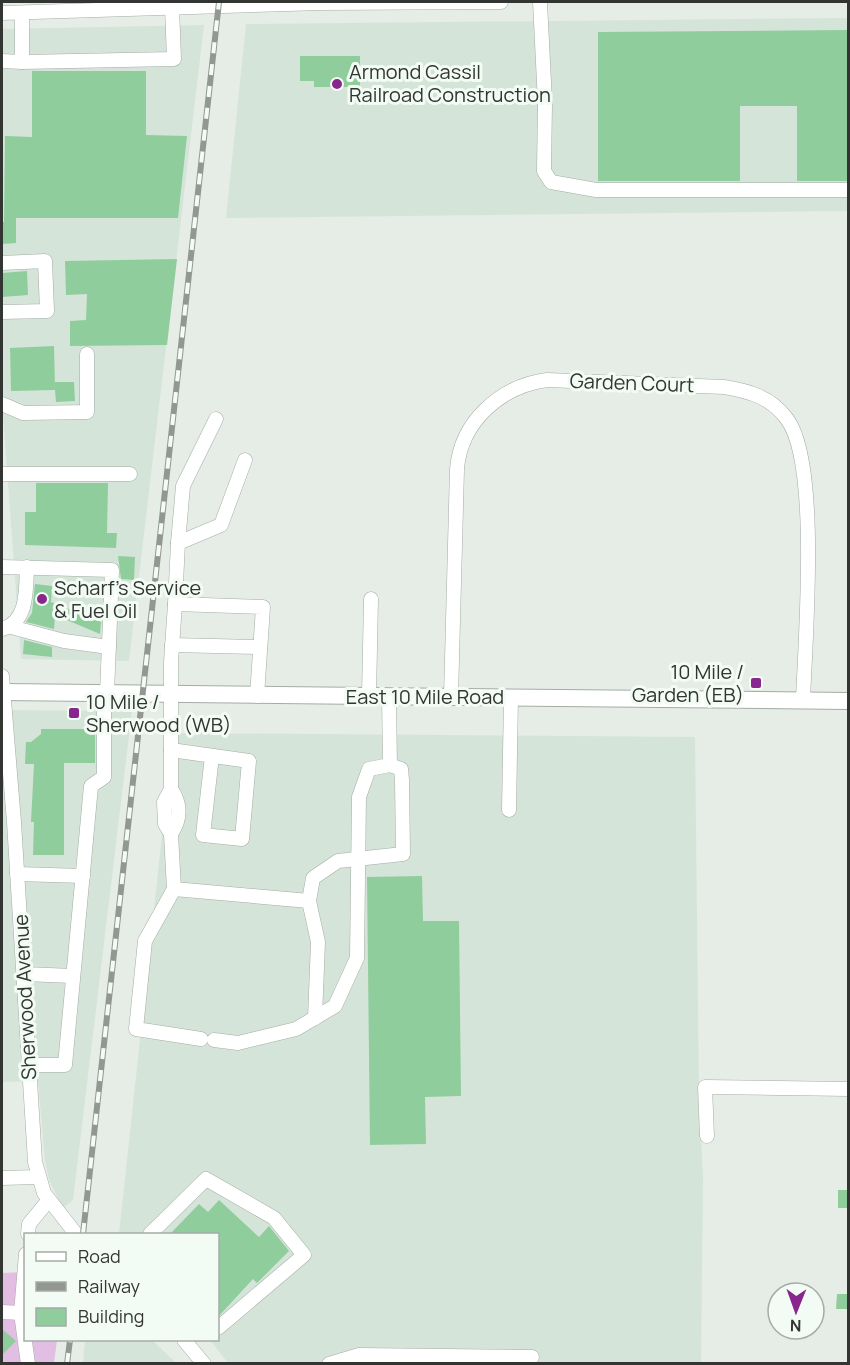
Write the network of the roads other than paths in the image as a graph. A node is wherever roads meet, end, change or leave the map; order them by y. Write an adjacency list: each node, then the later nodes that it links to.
1 (321, 2): 2 (street); 5 (street)
2 (453, 2): 3 (street)
3 (501, 2)
4 (540, 2): 12 (street)
5 (274, 3): 6 (street)
6 (197, 5): 7 (street)
7 (172, 7): 9 (street); 11 (street)
8 (2, 13): 9 (street)
9 (22, 14): 11 (street)
10 (2, 62): 11 (street)
11 (22, 62)
12 (849, 190)
13 (2, 263): 14 (street)
14 (2, 312)
15 (87, 354): 16 (street)
16 (2, 404)
17 (216, 419): 21 (street)
18 (244, 460): 21 (street)
19 (2, 474): 20 (street)
20 (130, 474)
21 (178, 543): 25 (street)
22 (2, 567): 23 (street)
23 (27, 567): 26 (street); 28 (street)
24 (371, 600): 34 (street)
25 (175, 604): 27 (street); 29 (street)
26 (6, 628): 28 (street)
27 (172, 645): 29 (street); 32 (street)
28 (109, 646): 31 (street)
29 (260, 647): 33 (street)
30 (2, 686): 31 (main road, East 10 Mile Road); 45 (street, Sherwood Avenue)
31 (106, 693): 32 (main road, East 10 Mile Road); 46 (street)
32 (171, 694): 33 (main road, East 10 Mile Road); 40 (street)
33 (257, 696): 34 (main road, East 10 Mile Road)
34 (369, 696): 35 (main road, East 10 Mile Road)
35 (389, 697): 36 (main road, East 10 Mile Road); 42 (street)
36 (451, 697): 37 (main road, East 10 Mile Road); 38 (street, Garden Court)
37 (511, 698): 38 (main road, East 10 Mile Road); 43 (street)
38 (803, 701): 39 (main road, East 10 Mile Road)
39 (849, 702)
40 (171, 750): 41 (street); 47 (street)
41 (213, 756): 41 (street)
42 (390, 765): 44 (street); 44 (street)
43 (509, 810)
44 (360, 859): 48 (street); 51 (street)
45 (17, 874): 46 (street); 49 (street, Sherwood Avenue)
46 (83, 876): 50 (street)
47 (174, 890): 48 (street); 51 (street)
48 (309, 901): 51 (street)
49 (24, 974): 50 (street); 52 (street, Sherwood Avenue)
50 (74, 976): 52 (street)
51 (315, 1018)
52 (29, 1065): 55 (street, Sherwood Avenue)
53 (849, 1089): 54 (street)
54 (707, 1136)
55 (38, 1177): 56 (street); 57 (street, Sherwood Avenue)
56 (2, 1178)
57 (48, 1201): 58 (street); 59 (street, Sherwood Avenue)
58 (28, 1233)
59 (75, 1233)
60 (151, 1233): 64 (street)
61 (24, 1278): 63 (street)
62 (2, 1312): 63 (street)
63 (21, 1313): 65 (street)
64 (219, 1327)
65 (24, 1335)
66 (25, 1341): 69 (street)
67 (193, 1342): 70 (street)
68 (532, 1357): 71 (street)
69 (28, 1364)
70 (204, 1364)
71 (329, 1364)

